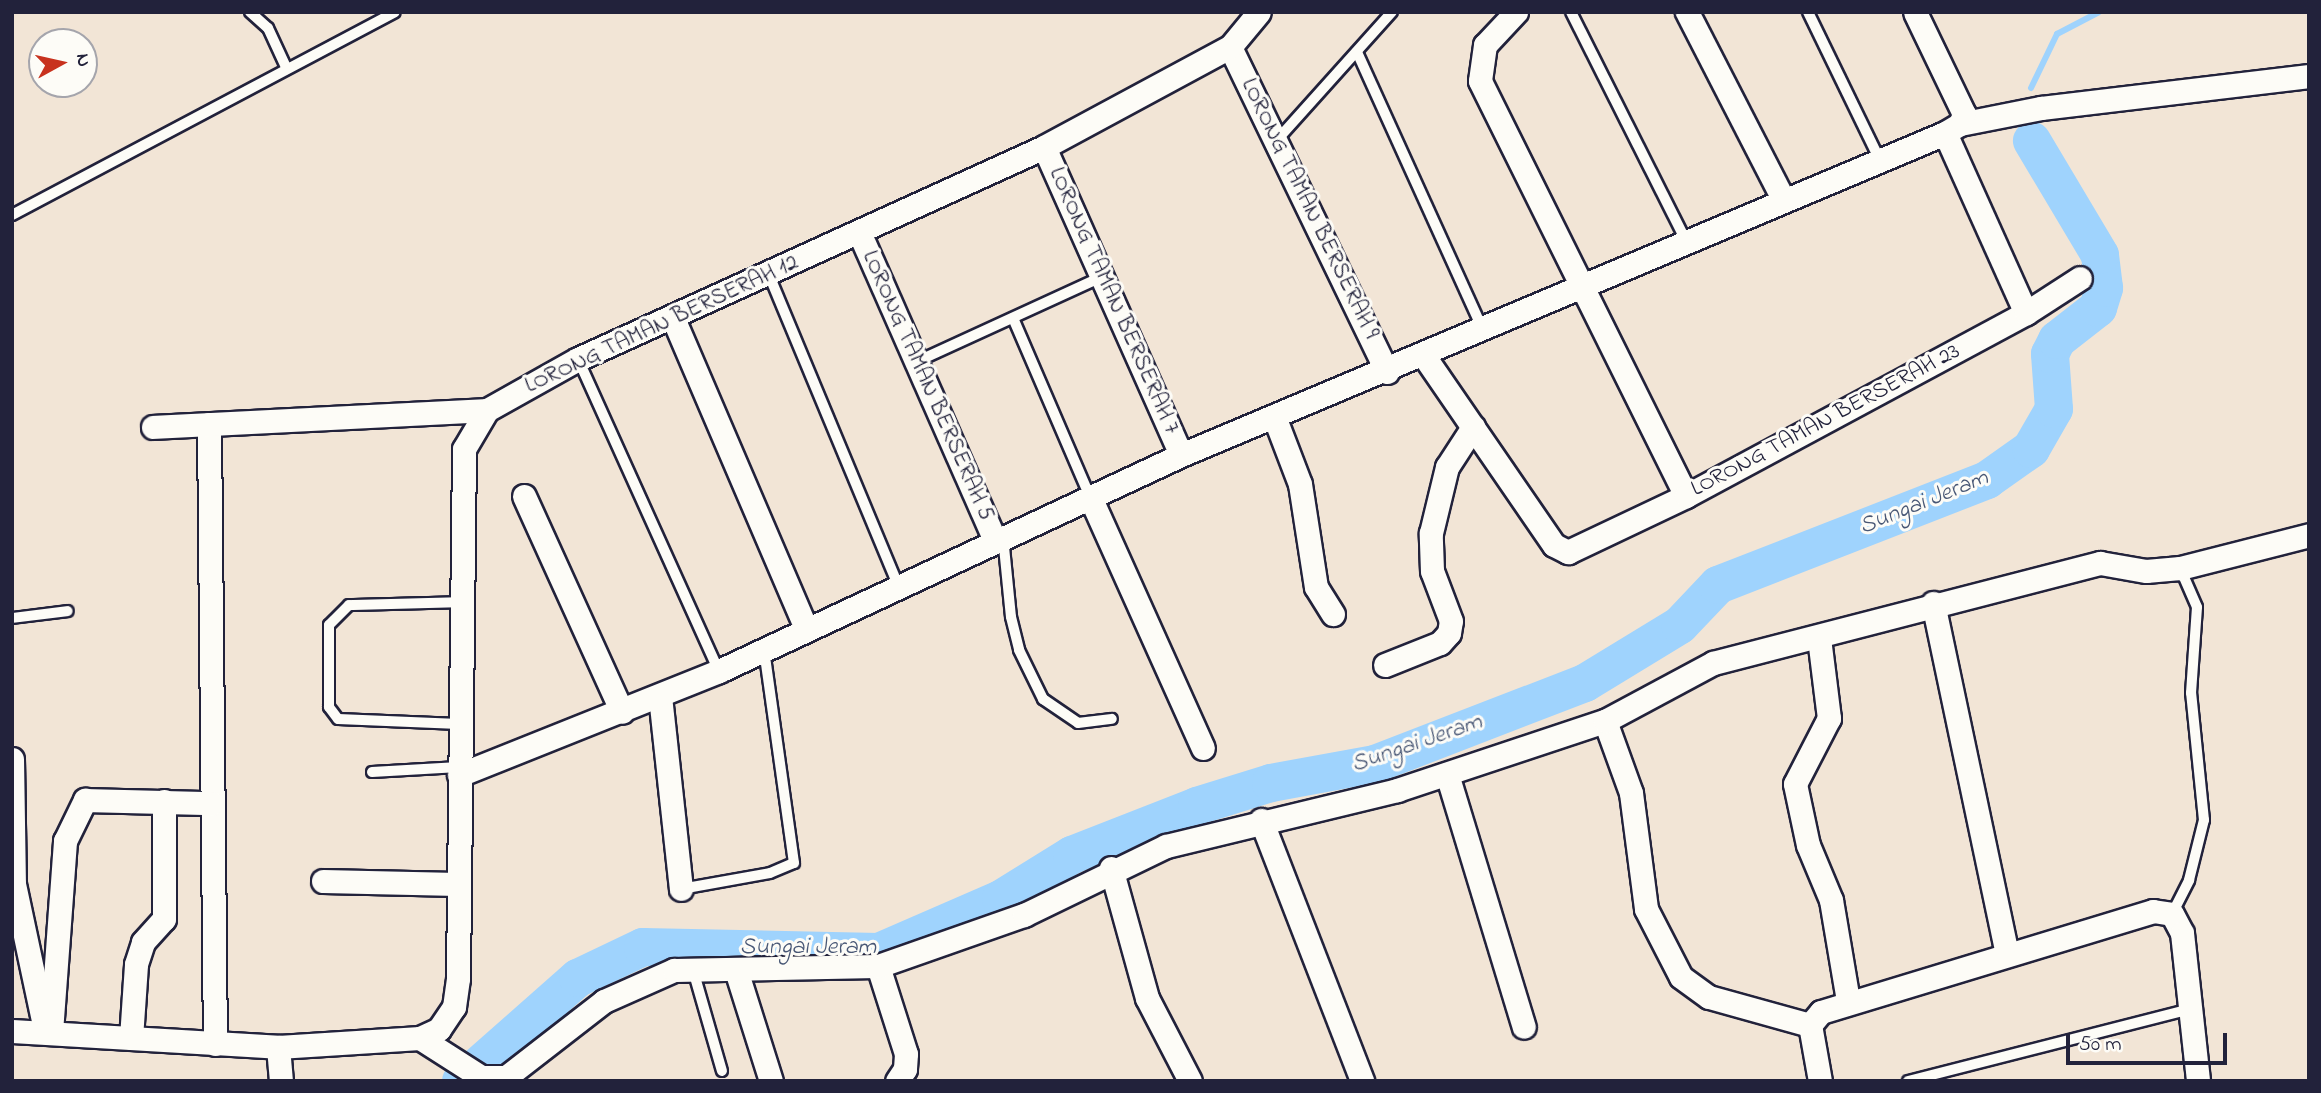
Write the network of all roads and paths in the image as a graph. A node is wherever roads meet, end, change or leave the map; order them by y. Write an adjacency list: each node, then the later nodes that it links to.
1 (250, 12): 12 (lane)
2 (396, 12): 12 (lane)
3 (1259, 12): 10 (street, LORONG TAMAN BERSERAH 12)
4 (1392, 12): 11 (lane)
5 (1516, 12): 25 (street)
6 (1571, 12): 21 (lane)
7 (1687, 12): 18 (street)
8 (1808, 12): 17 (lane)
9 (1915, 12): 14 (street)
10 (1230, 47): 15 (street, LORONG TAMAN BERSERAH 9); 16 (street, LORONG TAMAN BERSERAH 12)
11 (1357, 52): 15 (lane); 29 (lane)
12 (286, 66): 19 (lane)
13 (2309, 76): 14 (street)
14 (1952, 128): 17 (street); 26 (street)
15 (1277, 140): 33 (street, LORONG TAMAN BERSERAH 9)
16 (1044, 147): 20 (street, LORONG TAMAN BERSERAH 12); 23 (street, LORONG TAMAN BERSERAH 7)
17 (1879, 158): 18 (street)
18 (1783, 199): 21 (street)
19 (12, 215)
20 (859, 232): 22 (street, LORONG TAMAN BERSERAH 12); 32 (street, LORONG TAMAN BERSERAH 5)
21 (1686, 241): 25 (street)
22 (769, 275): 27 (street, LORONG TAMAN BERSERAH 12); 46 (lane)
23 (1104, 276): 28 (lane); 39 (street, LORONG TAMAN BERSERAH 7)
24 (2080, 278): 26 (street, LORONG TAMAN BERSERAH 23)
25 (1582, 285): 29 (street); 41 (street)
26 (2026, 313): 41 (street, LORONG TAMAN BERSERAH 23)
27 (673, 318): 31 (street, LORONG TAMAN BERSERAH 12); 52 (street)
28 (1013, 318): 32 (lane); 42 (lane)
29 (1483, 331): 30 (street)
30 (1424, 356): 33 (street); 37 (street)
31 (578, 359): 34 (street, LORONG TAMAN BERSERAH 12); 56 (lane)
32 (918, 361): 44 (street, LORONG TAMAN BERSERAH 5)
33 (1387, 372): 35 (street)
34 (486, 410): 36 (street); 47 (street)
35 (1274, 416): 39 (street); 50 (street)
36 (209, 424): 38 (street); 68 (street)
37 (1472, 426): 41 (street, LORONG TAMAN BERSERAH 23); 55 (street)
38 (153, 427)
39 (1181, 455): 42 (street)
40 (524, 496): 58 (street)
41 (1686, 496)
42 (1091, 499): 44 (street); 62 (street)
43 (2309, 535): 45 (street)
44 (999, 539): 46 (street); 59 (lane)
45 (2180, 568): 48 (street); 74 (lane)
46 (898, 585): 52 (street)
47 (461, 601): 61 (street); 61 (lane)
48 (1933, 603): 53 (street); 75 (street)
49 (68, 611): 51 (lane)
50 (1333, 614)
51 (12, 618)
52 (806, 628): 54 (street)
53 (1819, 638): 60 (street); 79 (street)
54 (764, 650): 56 (street); 73 (lane)
55 (1385, 665)
56 (719, 671): 57 (street)
57 (660, 696): 58 (street); 73 (street)
58 (622, 712): 64 (street)
59 (1112, 719)
60 (1605, 721): 66 (street); 81 (street)
61 (460, 724): 64 (street)
62 (1203, 748)
63 (12, 759): 84 (street)
64 (459, 771): 65 (lane); 72 (street)
65 (372, 772)
66 (1447, 774): 69 (street); 82 (street)
67 (164, 801): 68 (street); 84 (street); 85 (street)
68 (212, 803): 87 (street)
69 (1261, 820): 70 (street); 95 (street)
70 (1111, 869): 76 (street); 94 (street)
71 (323, 881): 72 (street)
72 (457, 884): 86 (street)
73 (681, 889)
74 (2172, 914): 75 (street); 80 (street)
75 (2007, 954): 79 (street)
76 (878, 966): 78 (street); 93 (street)
77 (692, 970): 78 (street); 89 (lane); 90 (street)
78 (736, 970): 92 (street)
79 (1848, 1000): 81 (street)
80 (2190, 1009): 97 (lane); 98 (street)
81 (1810, 1025): 96 (street)
82 (1524, 1027)
83 (12, 1031): 84 (street)
84 (48, 1032): 85 (street)
85 (131, 1038): 87 (street)
86 (419, 1038): 88 (street); 90 (street)
87 (215, 1044): 88 (street)
88 (278, 1047): 91 (street)
89 (722, 1071)
90 (489, 1079)
91 (281, 1081)
92 (771, 1081)
93 (897, 1081)
94 (1191, 1081)
95 (1362, 1081)
96 (1820, 1081)
97 (1908, 1081)
98 (2198, 1081)

